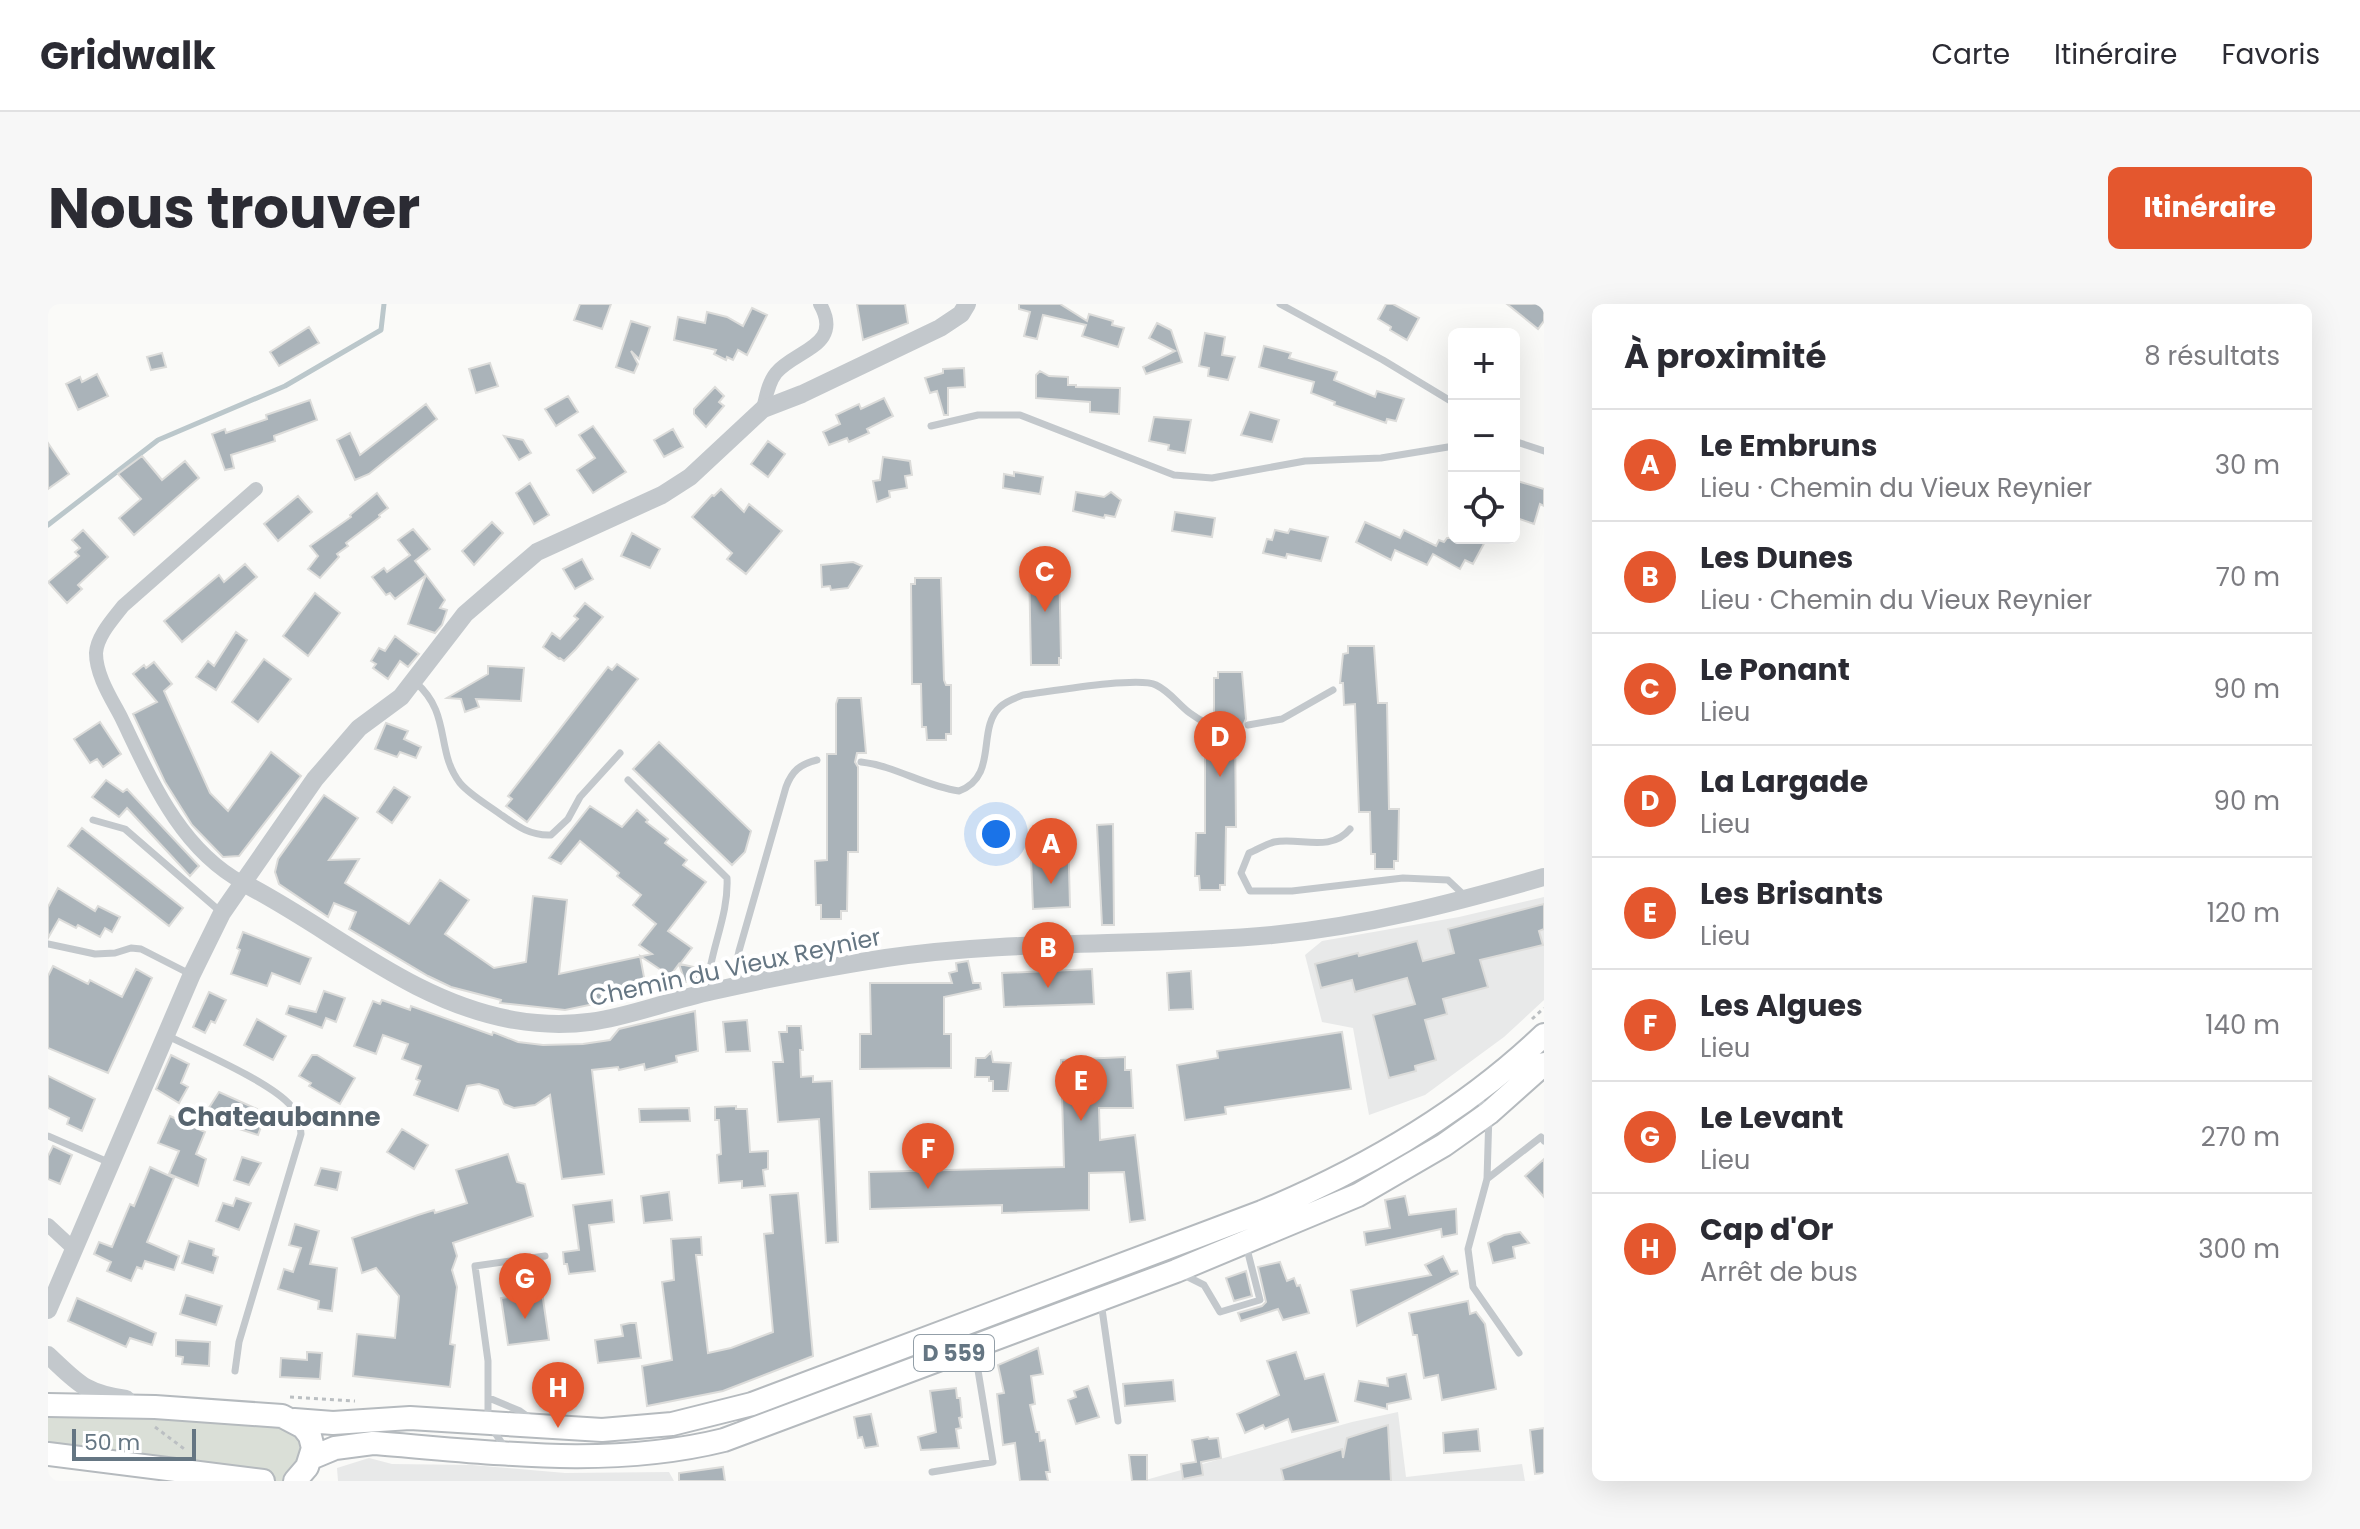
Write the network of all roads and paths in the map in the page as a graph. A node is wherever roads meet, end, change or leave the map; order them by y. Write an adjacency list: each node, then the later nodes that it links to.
1 (820, 304): 5 (street)
2 (967, 304): 5 (street)
3 (1280, 304): 4 (lane)
4 (1449, 400)
5 (763, 409): 11 (street)
6 (931, 426): 8 (lane)
7 (1520, 443): 9 (lane)
8 (1448, 447)
9 (1544, 451)
10 (256, 489): 22 (street)
11 (415, 681): 15 (lane); 22 (street)
12 (1333, 690): 14 (lane)
13 (1207, 723): 17 (lane)
14 (1248, 725)
15 (620, 753)
16 (817, 760): 27 (lane)
17 (861, 762)
18 (628, 780): 28 (lane)
19 (93, 820): 24 (lane)
20 (1350, 829): 23 (lane)
21 (1544, 877): 23 (street, Chemin du Vieux Reynier)
22 (243, 883): 24 (street); 28 (street, Chemin du Vieux Reynier)
23 (1467, 899): 27 (street, Chemin du Vieux Reynier)
24 (222, 913): 26 (street)
25 (48, 944): 26 (lane)
26 (192, 974): 31 (street)
27 (740, 985): 28 (street, Chemin du Vieux Reynier)
28 (707, 993)
29 (1544, 1008): 30 (path)
30 (1534, 1030): 33 (main road, D 559)
31 (166, 1035): 36 (street); 48 (lane)
32 (1544, 1064): 33 (main road, D 559)
33 (1482, 1104): 37 (lane); 39 (main road, D 559); 54 (main road, D 559)
34 (48, 1136): 36 (lane)
35 (1543, 1137): 37 (lane)
36 (111, 1163): 40 (street)
37 (1487, 1179): 46 (lane)
38 (48, 1225): 40 (street)
39 (1246, 1242): 42 (main road, D 559); 42 (lane)
40 (75, 1250): 44 (street)
41 (545, 1256): 49 (lane)
42 (1176, 1271): 43 (main road, D 559)
43 (1101, 1299): 45 (main road, D 559); 53 (lane)
44 (48, 1310)
45 (974, 1346): 58 (main road, D 559); 61 (lane)
46 (1519, 1353)
47 (48, 1355): 51 (street)
48 (235, 1371)
49 (489, 1398): 54 (lane); 55 (lane)
50 (48, 1405): 51 (main road)
51 (164, 1408): 52 (main road); 60 (path)
52 (294, 1420): 55 (main road, D 559); 59 (main road)
53 (1118, 1421)
54 (540, 1426): 55 (main road, D 559); 58 (lane)
55 (483, 1427): 56 (lane)
56 (507, 1453): 58 (main road, D 559); 59 (main road, D 559)
57 (48, 1454): 62 (main road)
58 (542, 1455)
59 (311, 1458): 64 (main road)
60 (193, 1472): 62 (main road); 63 (main road)
61 (932, 1472)
62 (146, 1474)
63 (263, 1481)
64 (295, 1481)

